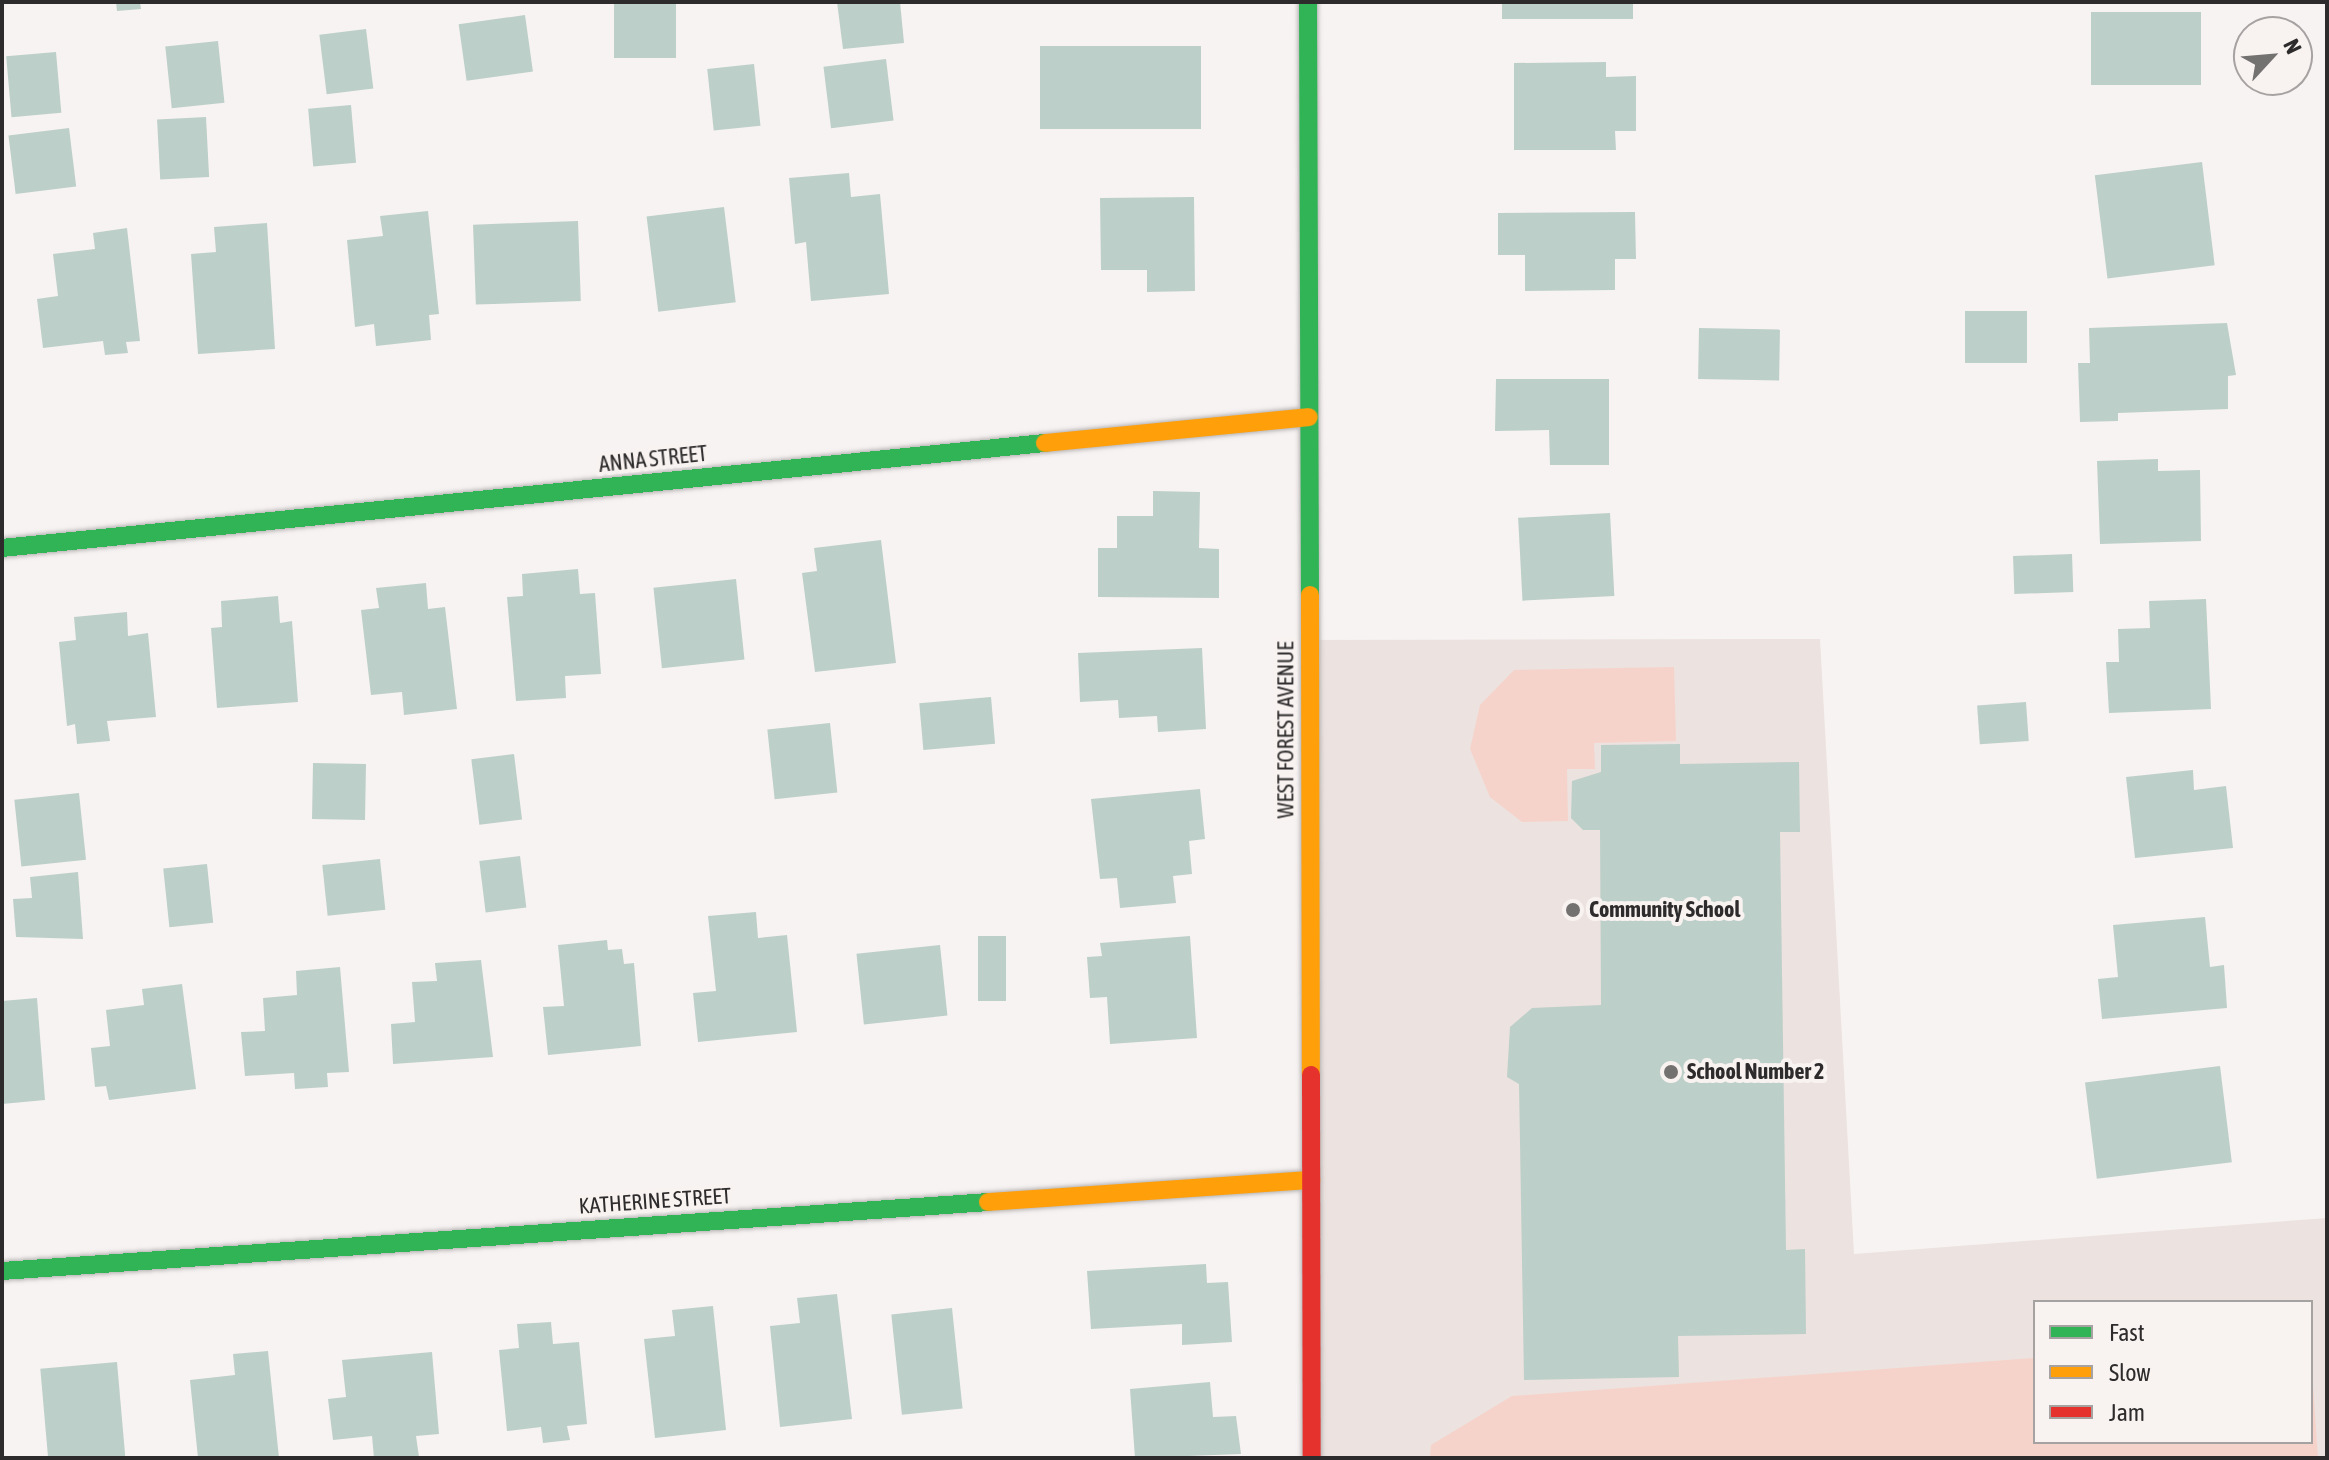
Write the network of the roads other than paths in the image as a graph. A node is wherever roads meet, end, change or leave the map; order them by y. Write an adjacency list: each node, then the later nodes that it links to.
1 (1308, 2): 2 (street, WEST FOREST AVENUE)
2 (1309, 417): 3 (street, ANNA STREET); 4 (street, WEST FOREST AVENUE)
3 (2, 548)
4 (1311, 1180): 5 (street, KATHERINE STREET); 6 (street, WEST FOREST AVENUE)
5 (2, 1271)
6 (1312, 1458)

